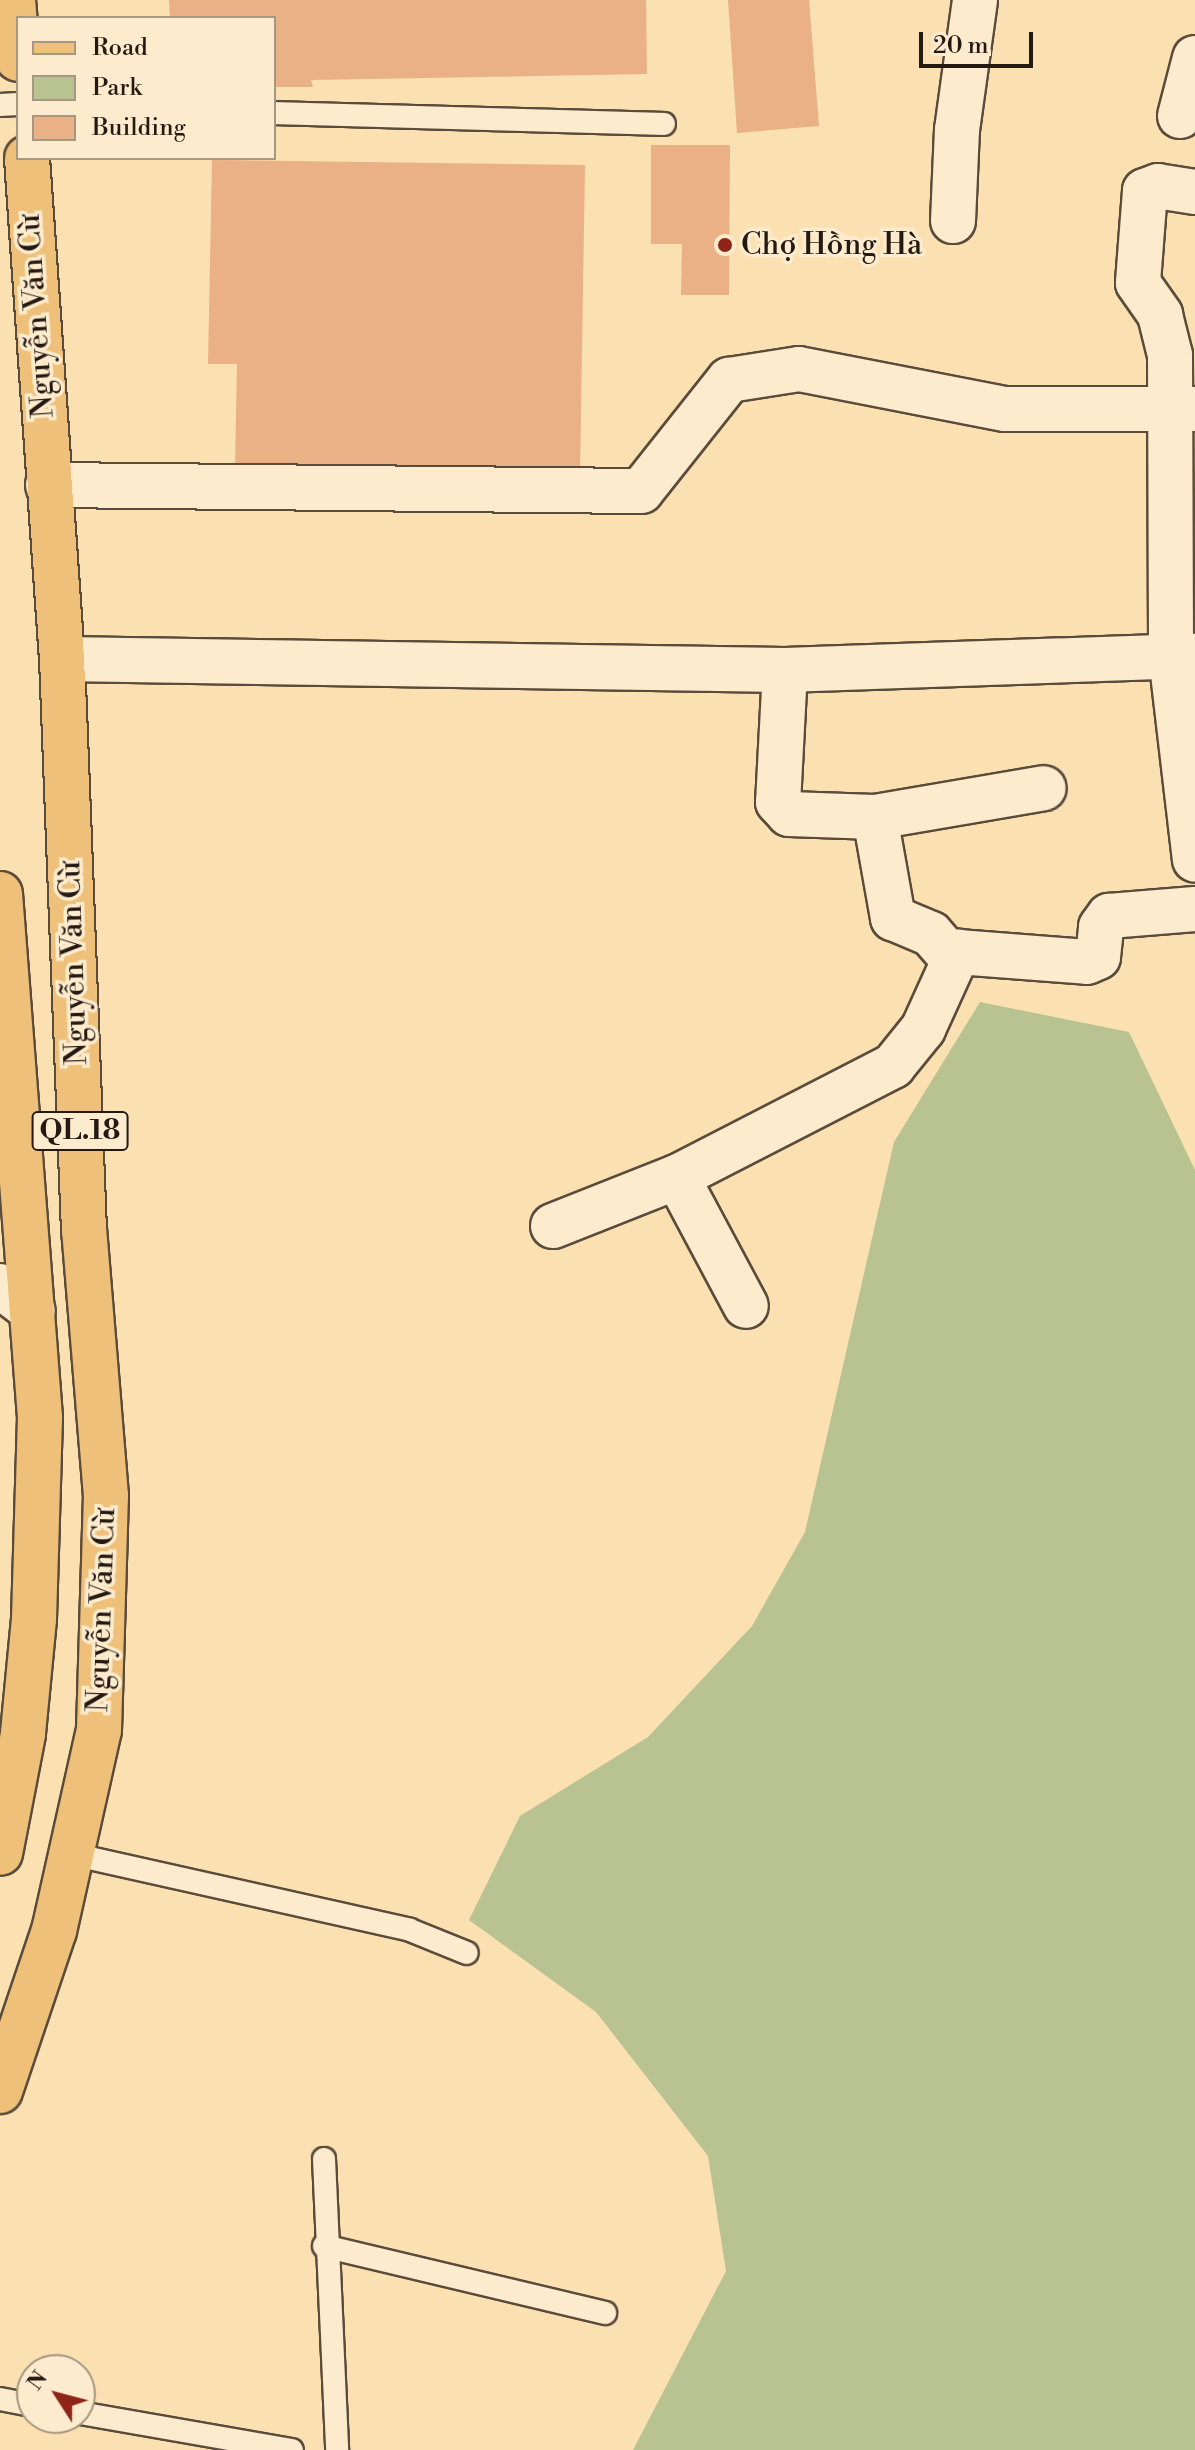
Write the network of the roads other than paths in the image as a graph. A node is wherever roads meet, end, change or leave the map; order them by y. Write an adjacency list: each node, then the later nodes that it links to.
1 (13, 0): 3 (main road)
2 (975, 0): 10 (street)
3 (16, 35)
4 (1195, 58): 6 (street)
5 (276, 113): 7 (lane)
6 (1180, 116)
7 (664, 124)
8 (27, 160): 12 (main road, Nguyễn Văn Cừ / QL.18)
9 (1195, 192): 11 (street)
10 (953, 221)
11 (1182, 409): 12 (street); 13 (street)
12 (48, 485): 14 (main road, Nguyễn Văn Cừ / QL.18)
13 (1183, 656): 15 (street); 18 (street)
14 (62, 659): 15 (street); 27 (main road, Nguyễn Văn Cừ / QL.18)
15 (785, 670): 17 (street)
16 (1044, 788): 17 (street)
17 (875, 817): 21 (street)
18 (1195, 860)
19 (0, 894): 24 (main road, QL.18)
20 (1195, 909): 21 (street)
21 (951, 957): 22 (street)
22 (677, 1177): 23 (street); 25 (street)
23 (553, 1226)
24 (17, 1299): 26 (main road, QL.18)
25 (746, 1306)
26 (0, 1853)
27 (71, 1854): 28 (lane); 29 (main road, Nguyễn Văn Cừ / QL.18)
28 (467, 1953)
29 (0, 2091)
30 (324, 2159): 31 (lane)
31 (324, 2246): 32 (lane); 35 (lane)
32 (605, 2313)
33 (96, 2416): 34 (lane)
34 (292, 2450)
35 (337, 2450)

